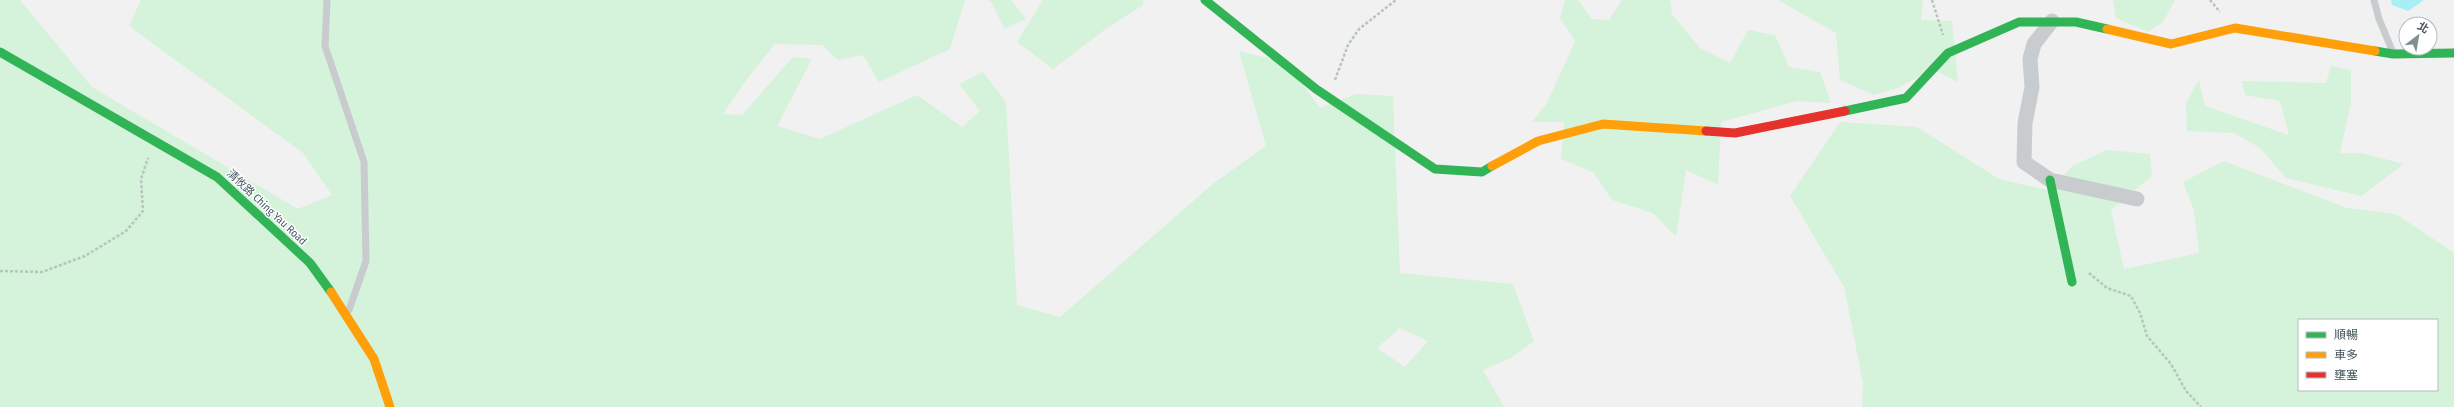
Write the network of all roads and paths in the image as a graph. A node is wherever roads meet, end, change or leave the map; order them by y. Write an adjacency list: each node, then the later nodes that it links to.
1 (327, 0): 18 (lane)
2 (1205, 0): 11 (street)
3 (1396, 0): 11 (path)
4 (1932, 0): 8 (path)
5 (2374, 0): 10 (lane)
6 (2052, 22): 8 (street); 10 (street); 13 (street)
7 (0, 52): 12 (street, 清攸路 Ching Yau Road)
8 (1948, 53): 11 (street)
9 (2454, 53): 10 (street)
10 (2393, 54)
11 (1328, 97)
12 (154, 141): 16 (path); 18 (street, 清攸路 Ching Yau Road)
13 (2050, 180): 14 (street); 15 (street)
14 (2137, 199)
15 (2067, 258): 17 (street); 20 (path)
16 (0, 271)
17 (2072, 282)
18 (347, 314): 19 (street, 清攸路 Ching Yau Road)
19 (390, 407)
20 (2201, 407)

